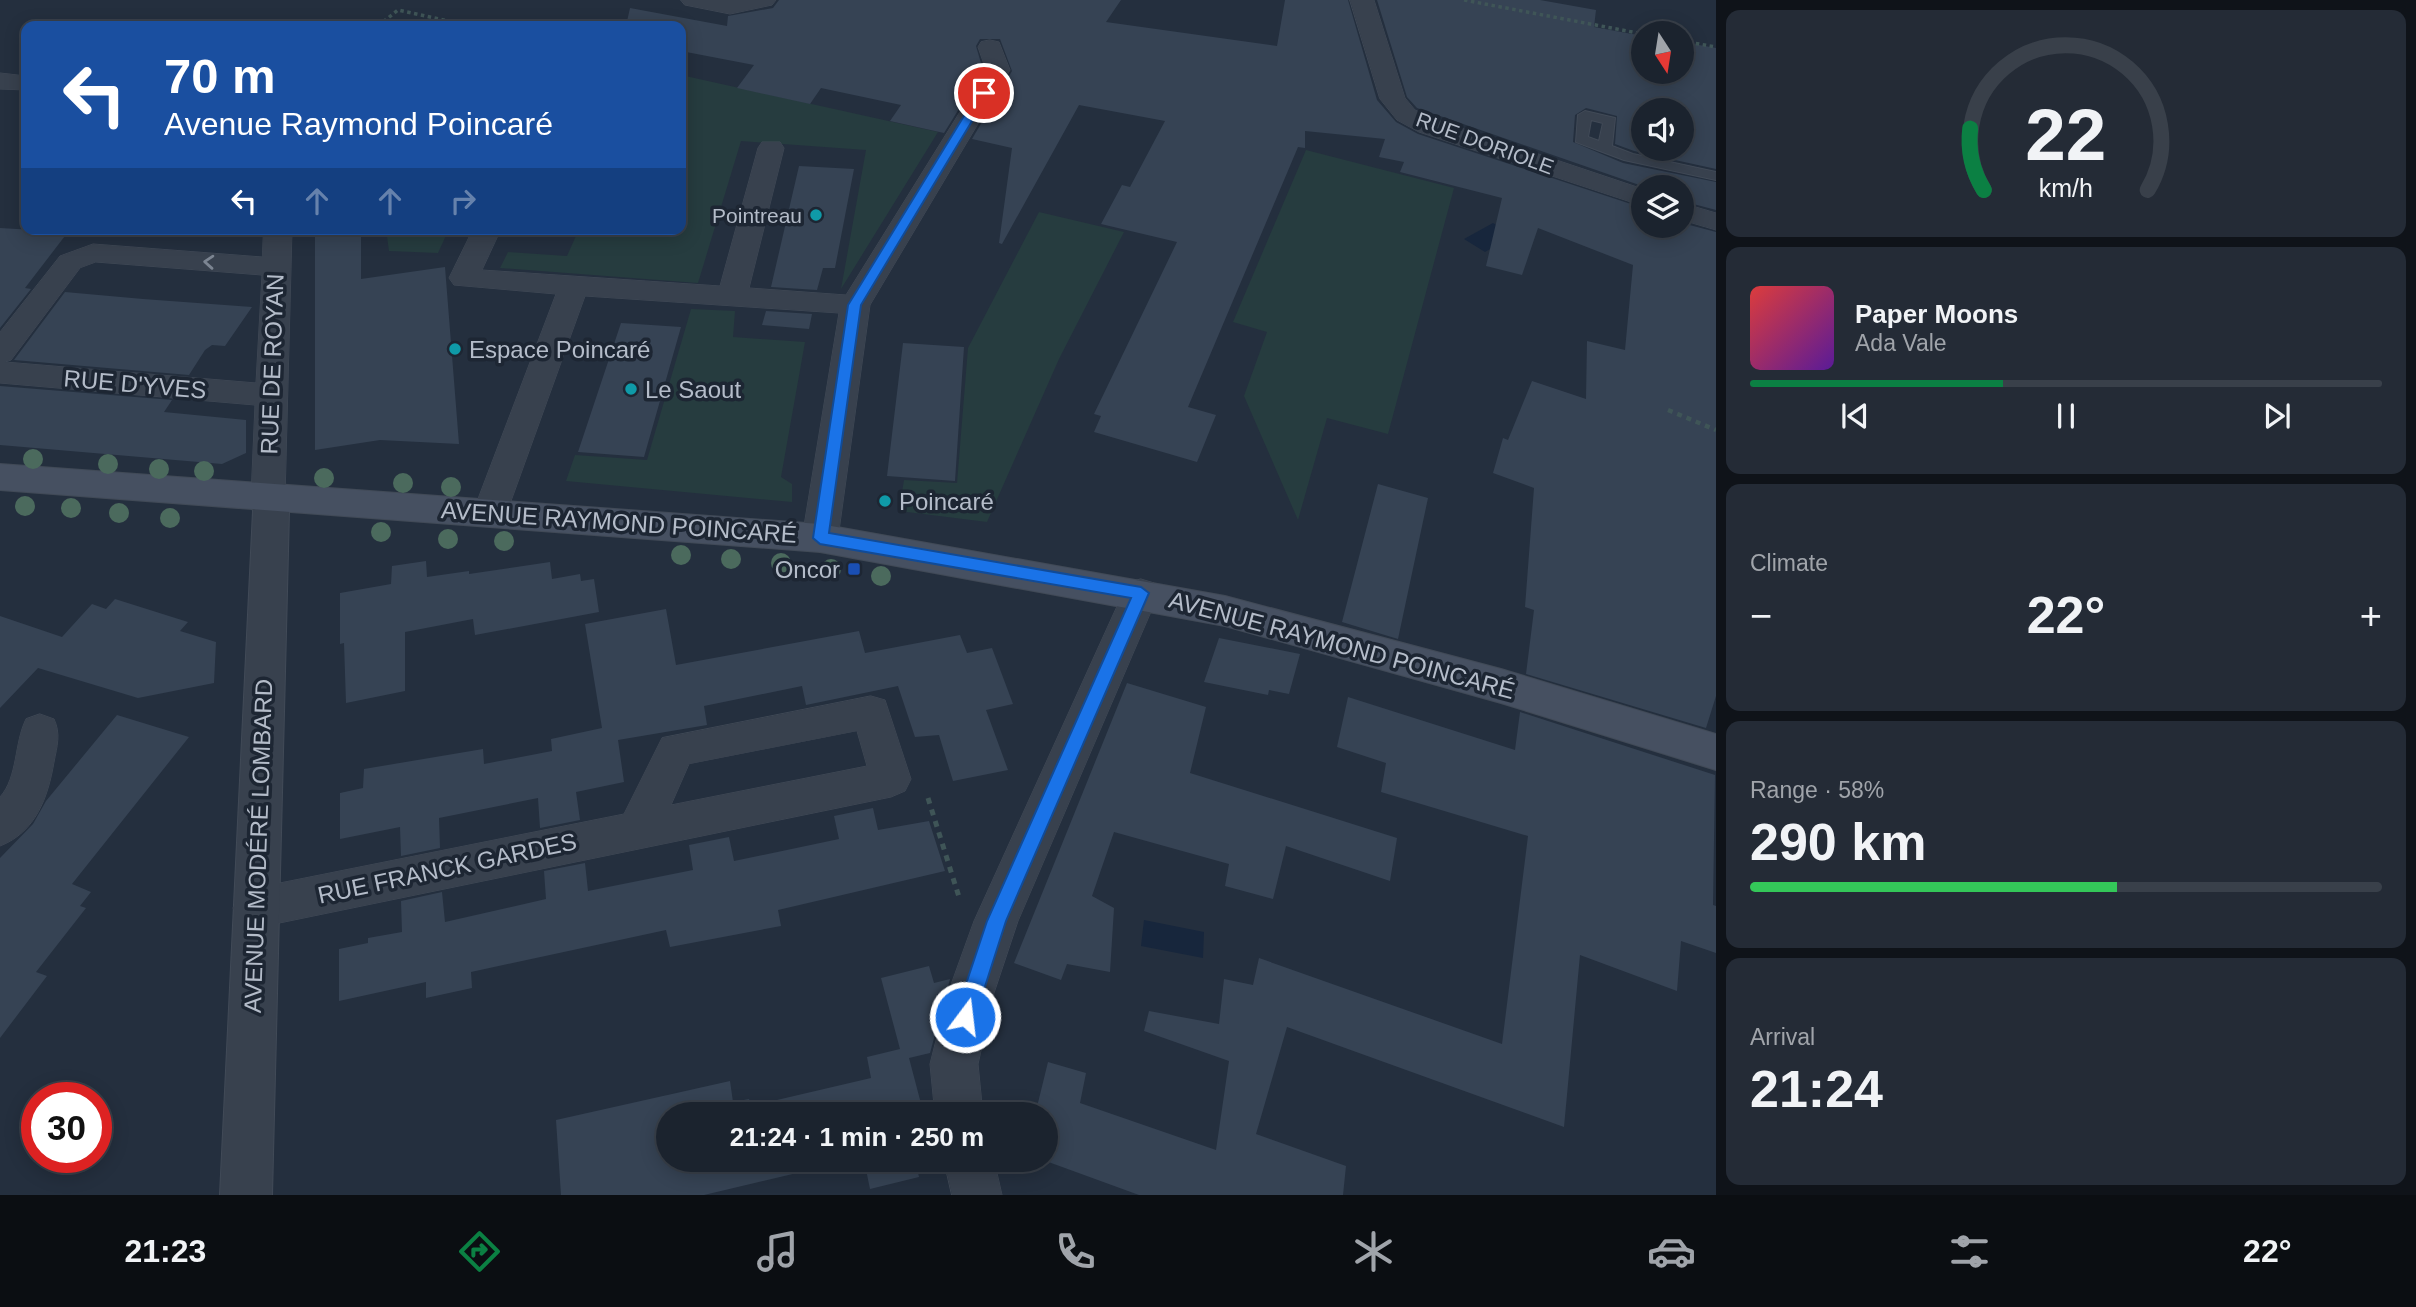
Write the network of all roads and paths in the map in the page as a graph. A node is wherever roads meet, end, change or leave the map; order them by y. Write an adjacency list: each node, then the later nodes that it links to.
1 (693, 0): 2 (street)
2 (764, 0)
3 (1362, 0): 14 (street, RUE DORIOLE)
4 (1464, 0): 7 (path)
5 (384, 21): 6 (path)
6 (448, 21)
7 (1631, 32)
8 (1694, 43): 10 (path)
9 (990, 47): 22 (street)
10 (1716, 47)
11 (771, 148): 21 (street)
12 (1605, 148): 13 (lane)
13 (1716, 176)
14 (1631, 194)
15 (1694, 215): 16 (street)
16 (1716, 222)
17 (278, 235): 19 (street, RUE DE ROYAN)
18 (484, 235): 20 (street)
19 (277, 267): 23 (street, one-way to 23); 25 (street, RUE DE ROYAN)
20 (574, 286): 21 (street); 30 (street)
21 (732, 296): 22 (street)
22 (855, 305): 31 (street)
23 (0, 354)
24 (0, 372): 25 (street, RUE D'YVES)
25 (271, 396): 29 (street, RUE DE ROYAN)
26 (1668, 411): 27 (path)
27 (1716, 430)
28 (0, 477): 29 (main road, AVENUE RAYMOND POINCARÉ)
29 (268, 498): 30 (main road, AVENUE RAYMOND POINCARÉ); 38 (street, AVENUE MODÉRÉ LOMBARD)
30 (490, 512): 31 (main road, AVENUE RAYMOND POINCARÉ)
31 (820, 538): 32 (main road, AVENUE RAYMOND POINCARÉ)
32 (1141, 593): 34 (main road, AVENUE RAYMOND POINCARÉ); 39 (street)
33 (40, 731): 36 (street)
34 (1716, 752)
35 (891, 779): 37 (street, RUE FRANCK GARDES); 37 (street); 39 (path)
36 (0, 827)
37 (639, 828): 38 (street, RUE FRANCK GARDES)
38 (255, 908): 42 (street, AVENUE MODÉRÉ LOMBARD)
39 (996, 921): 40 (street)
40 (958, 1102)
41 (972, 1172): 43 (street)
42 (246, 1195)
43 (977, 1195)

